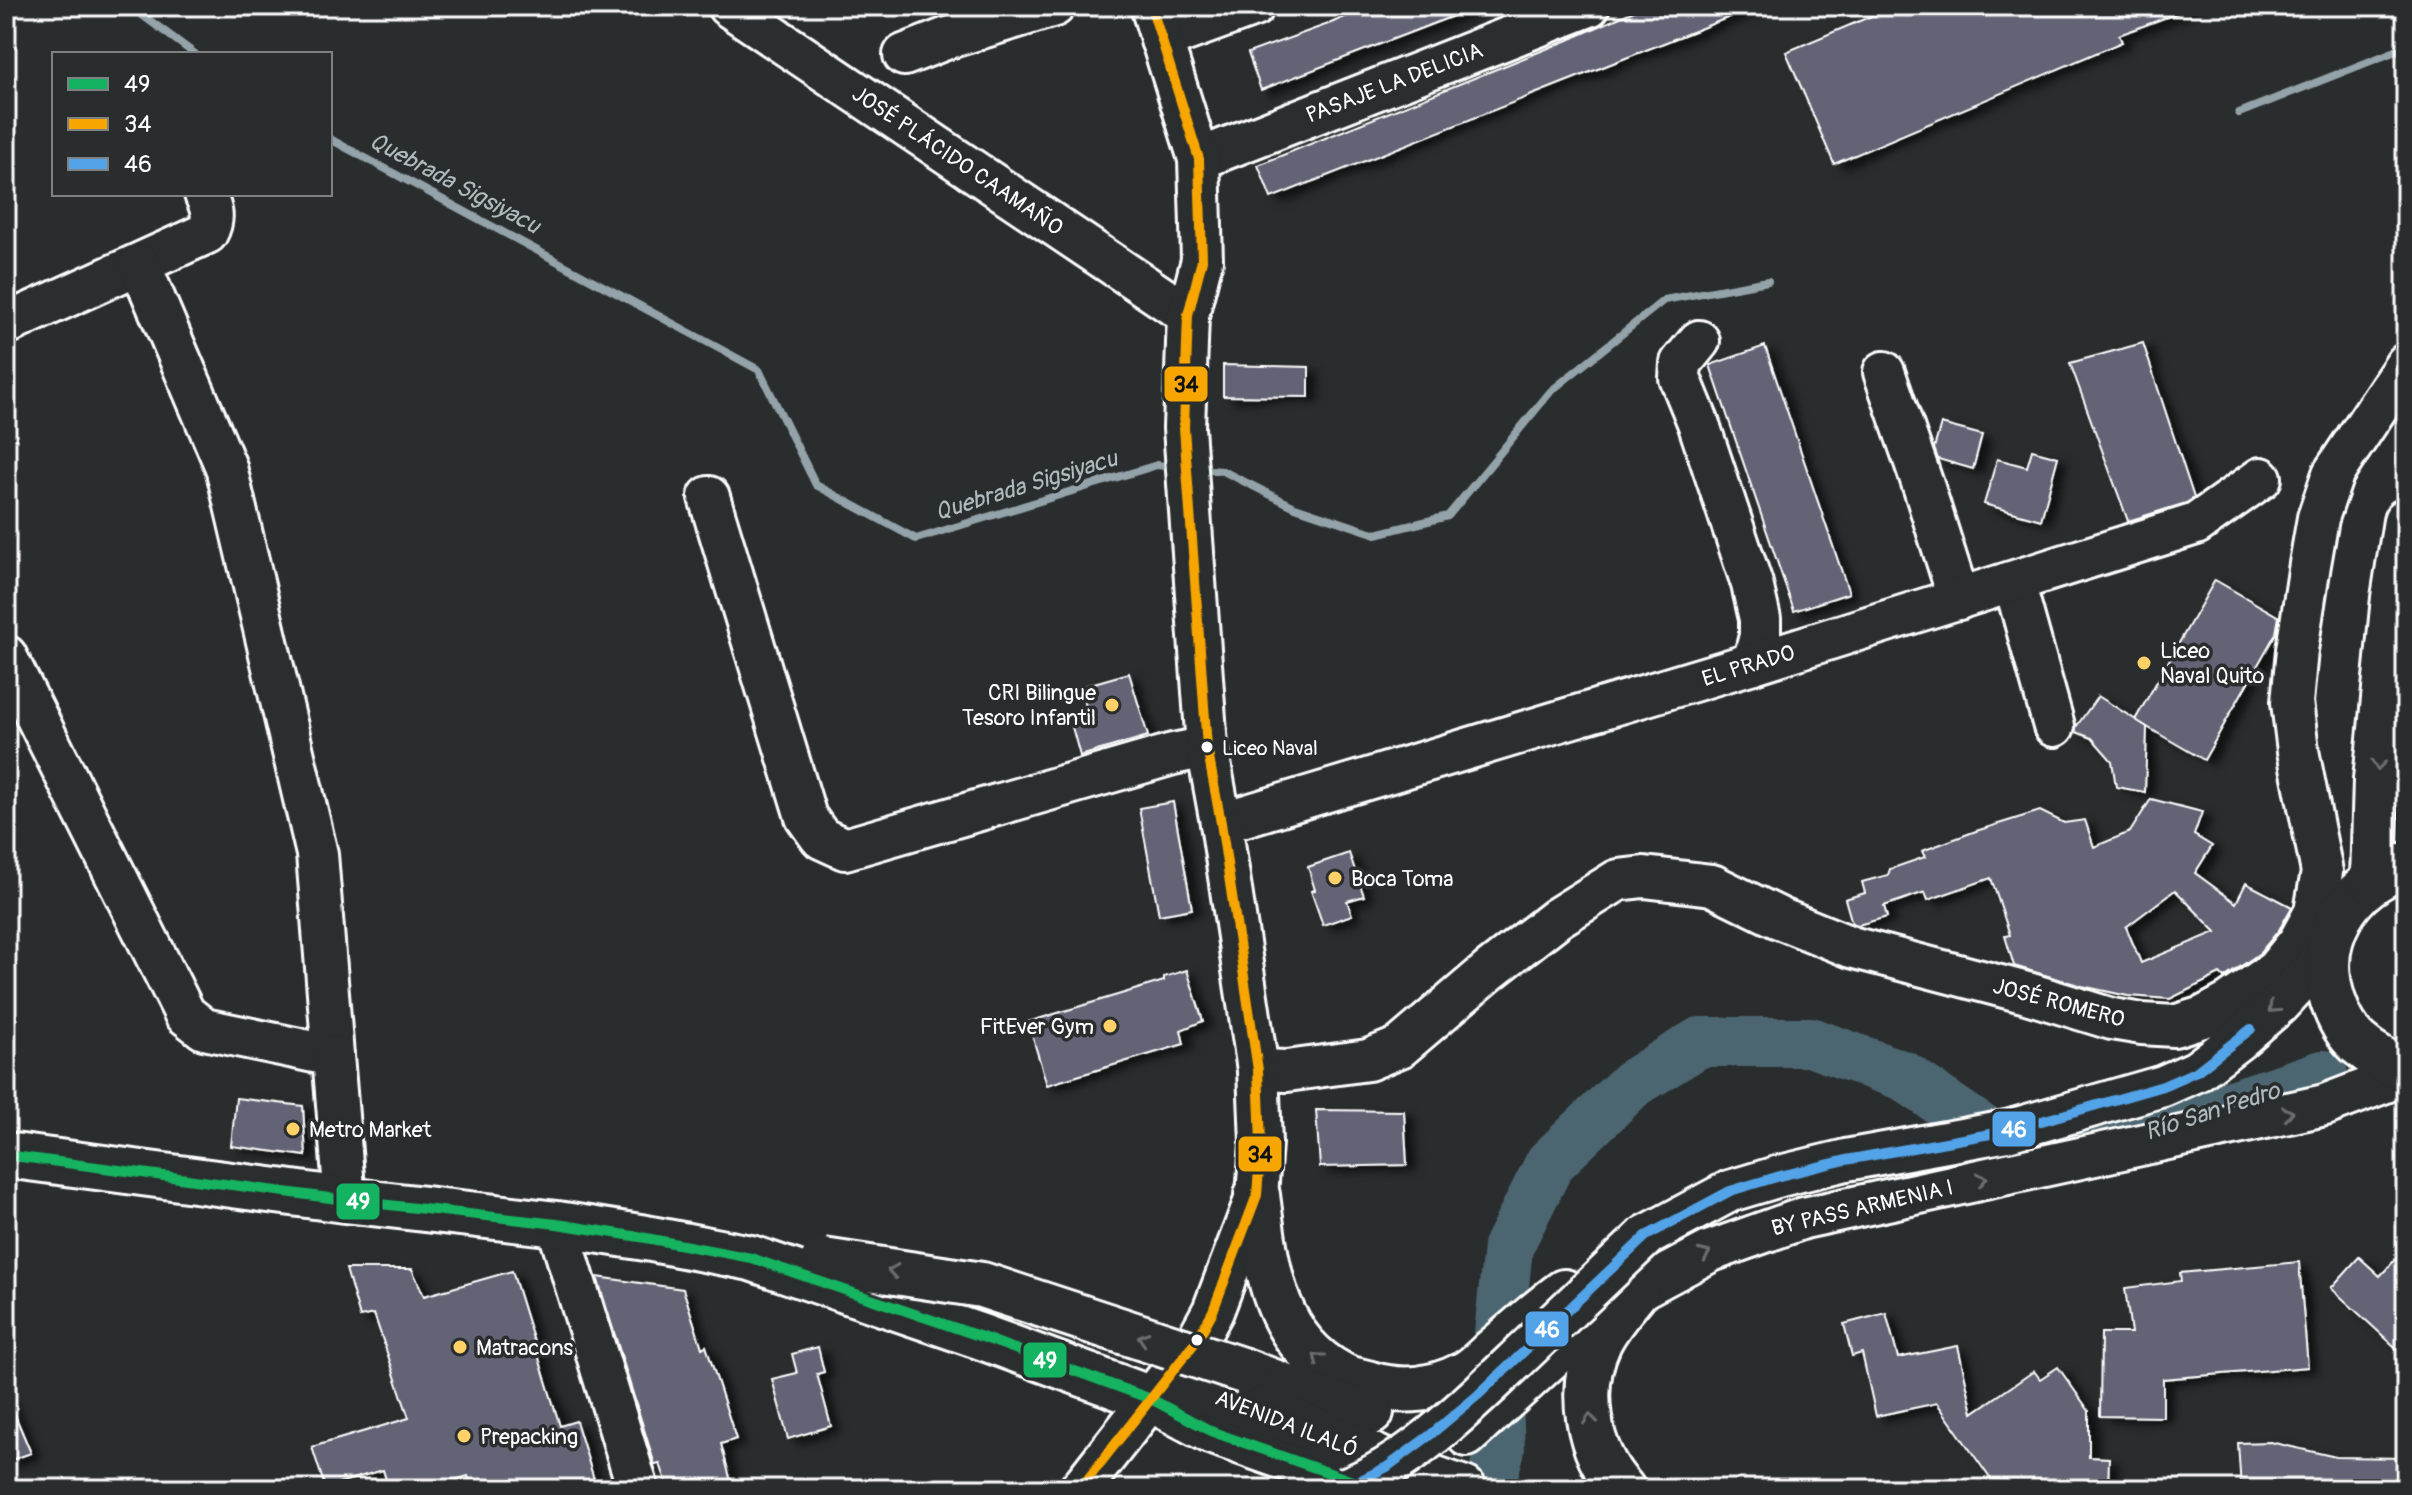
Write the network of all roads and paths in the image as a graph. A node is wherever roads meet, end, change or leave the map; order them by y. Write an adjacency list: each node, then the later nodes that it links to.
1 (728, 6): 10 (street, JOSÉ PLÁCIDO CAAMAÑO)
2 (1054, 6): 6 (street)
3 (1254, 6): 5 (street)
4 (1589, 6): 7 (street, PASAJE LA DELICIA)
5 (1156, 23): 7 (street)
6 (904, 55)
7 (1199, 159): 10 (street)
8 (206, 196): 9 (street)
9 (140, 265): 11 (street); 27 (street)
10 (1188, 315): 23 (street)
11 (8, 318)
12 (1699, 341): 21 (street)
13 (2406, 364): 28 (street, JOSÉ ROMERO)
14 (1884, 372): 19 (street)
15 (2261, 478): 18 (street, EL PRADO)
16 (709, 497): 23 (street)
17 (2406, 521): 25 (main road, one-way to 25)
18 (2014, 582): 19 (street, EL PRADO); 22 (street)
19 (1959, 599): 21 (street, EL PRADO)
20 (6, 656): 27 (street)
21 (1753, 663): 24 (street, EL PRADO)
22 (2054, 726)
23 (1207, 747): 24 (street)
24 (1221, 823): 28 (street)
25 (2389, 873): 26 (main road)
26 (2328, 952): 29 (main road); 34 (street, BY PASS ARMENIA I, one-way to 34)
27 (333, 1056): 32 (street)
28 (1258, 1070): 31 (street)
29 (2406, 1072): 36 (street, BY PASS ARMENIA I, one-way to 29)
30 (6, 1155): 32 (main road, AVENIDA ILALÓ)
31 (1257, 1195): 34 (main road, one-way to 31, bridge); 38 (street)
32 (345, 1200): 33 (main road, AVENIDA ILALÓ)
33 (557, 1224): 35 (main road, AVENIDA ILALÓ); 40 (street)
34 (1646, 1236): 37 (street, BY PASS ARMENIA I, bridge)
35 (751, 1258): 37 (main road, one-way to 35, bridge); 38 (main road, AVENIDA ILALÓ)
36 (1636, 1291): 44 (street, BY PASS ARMENIA I); 45 (main road, one-way to 36)
37 (1478, 1395): 42 (street, BY PASS ARMENIA I, bridge)
38 (1151, 1399): 39 (main road, AVENIDA ILALÓ); 41 (street); 43 (main road, AVENIDA ILALÓ)
39 (1455, 1485)
40 (638, 1489)
41 (1080, 1489)
42 (1343, 1489)
43 (1375, 1489)
44 (1390, 1489)
45 (1622, 1489)

